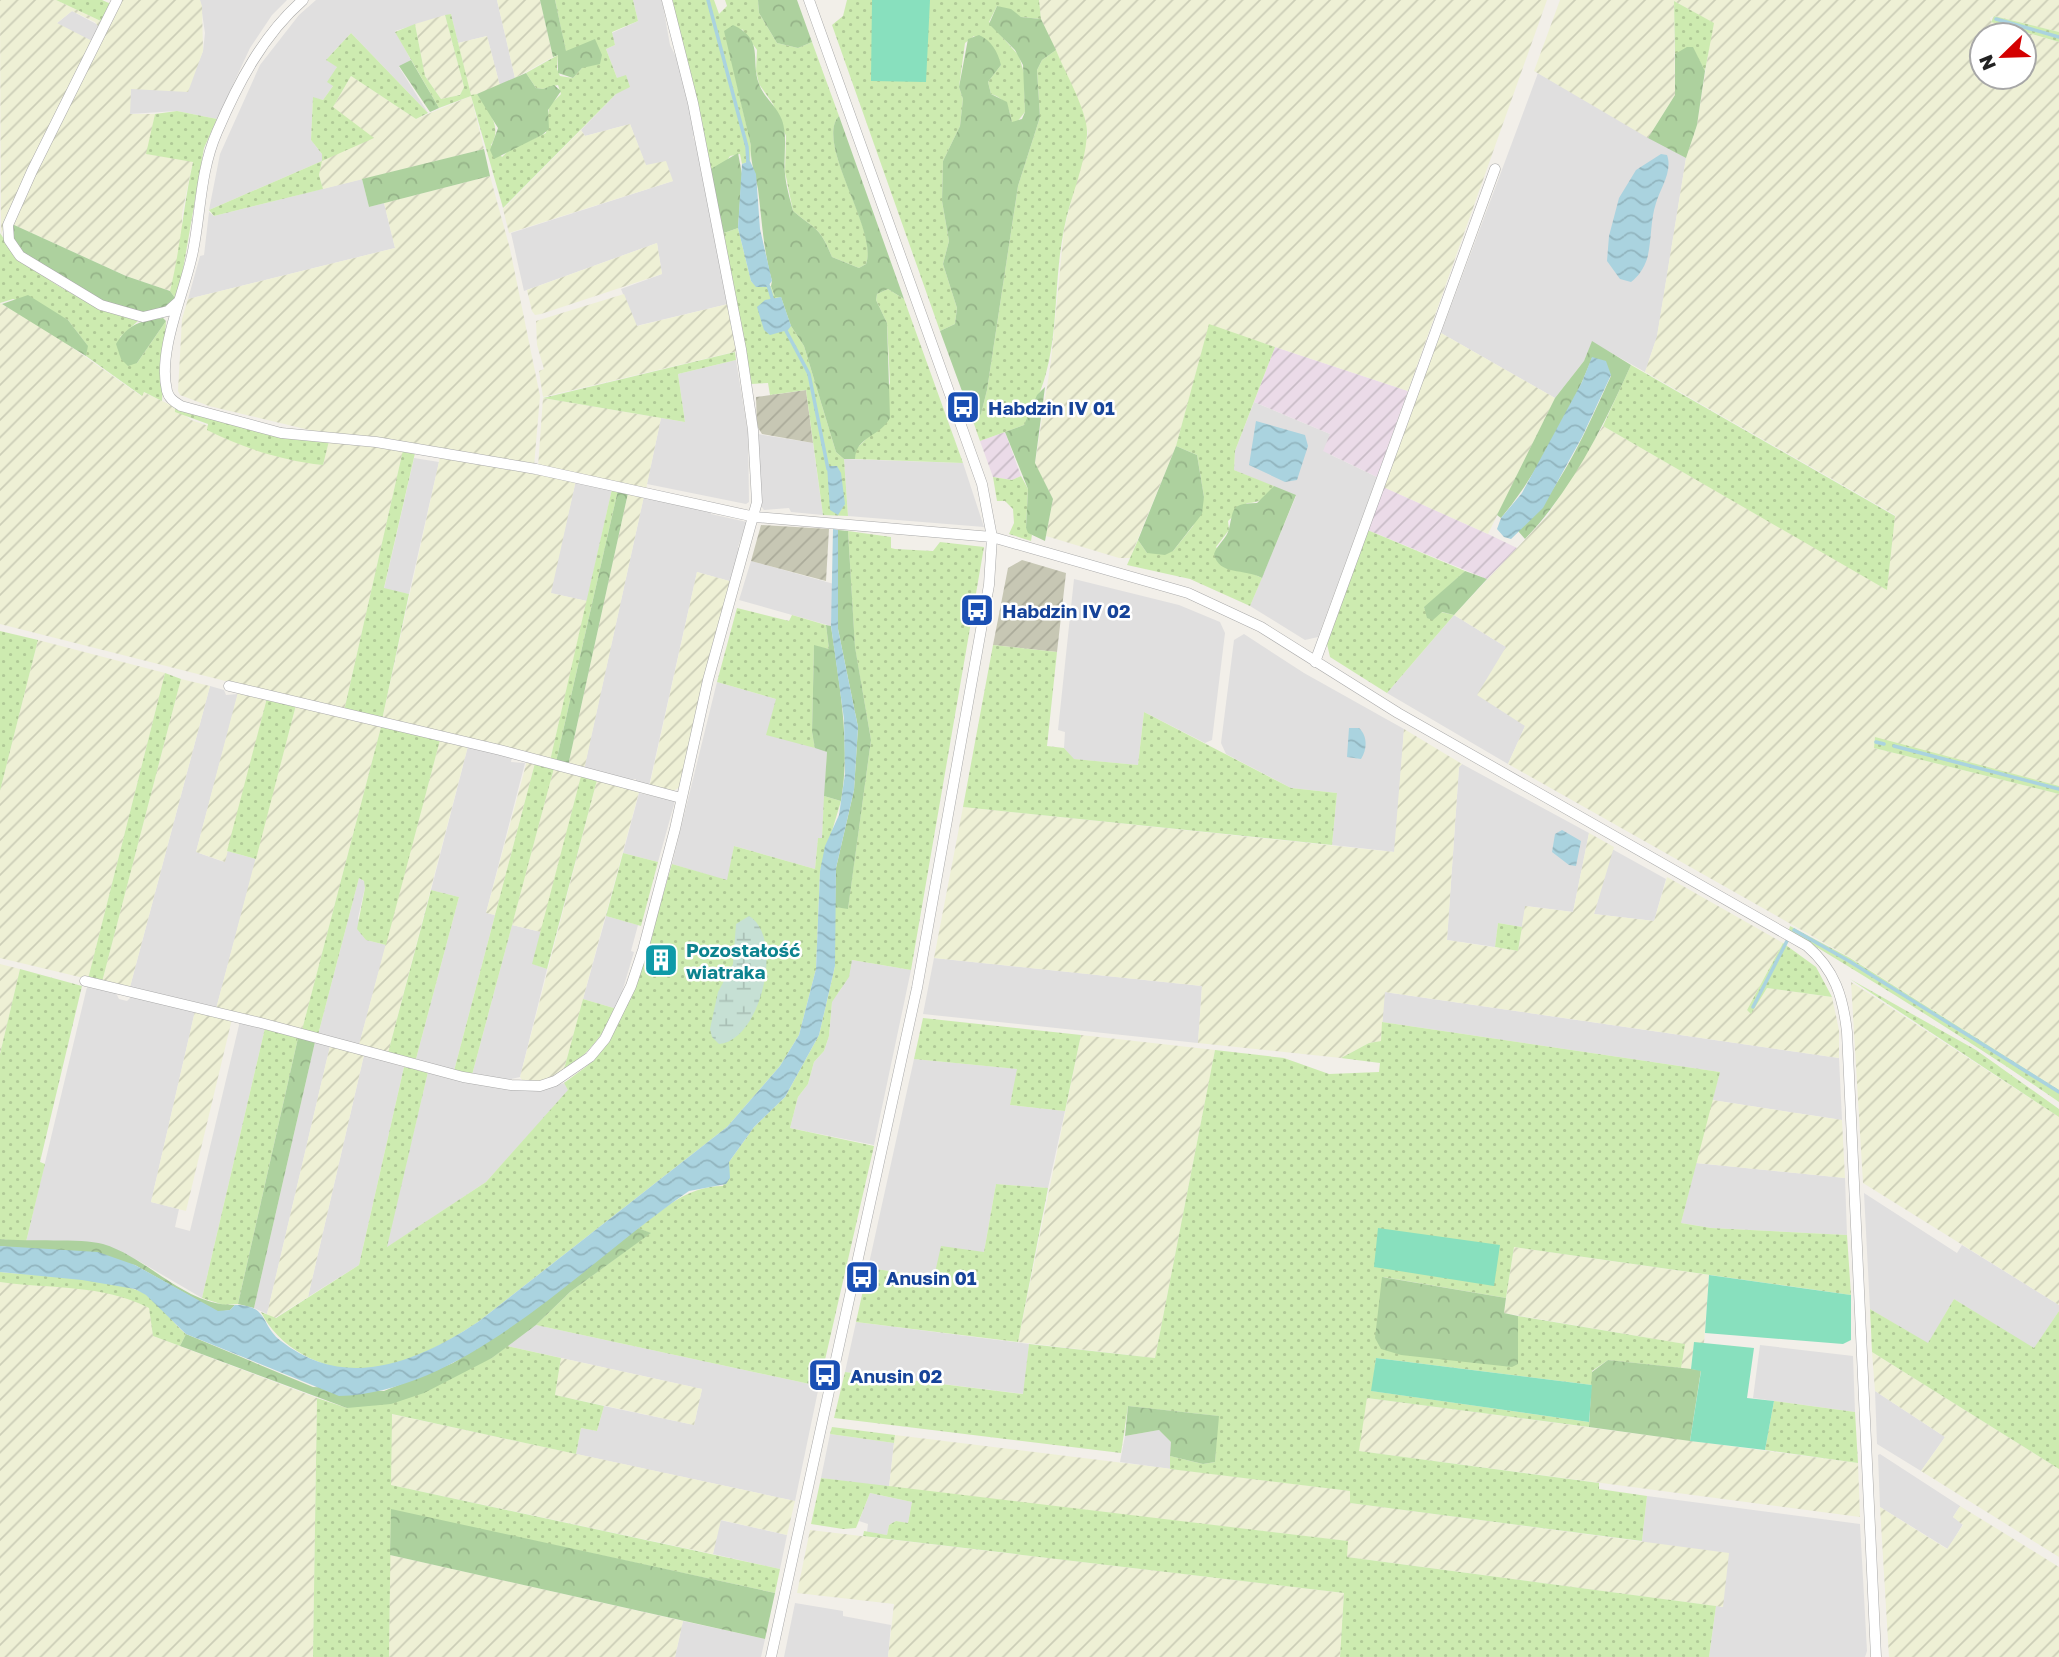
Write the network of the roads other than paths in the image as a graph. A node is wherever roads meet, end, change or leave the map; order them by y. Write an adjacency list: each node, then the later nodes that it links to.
1 (117, 0): 6 (street)
2 (303, 0): 6 (street)
3 (667, 0): 7 (street)
4 (809, 0): 8 (street)
5 (1495, 169): 9 (street)
6 (179, 301): 7 (street)
7 (755, 516): 8 (street); 11 (street)
8 (992, 537): 9 (street); 13 (street)
9 (1314, 662): 14 (street)
10 (229, 686): 11 (street)
11 (681, 798): 12 (street)
12 (85, 981)
13 (771, 1657)
14 (1876, 1657)

